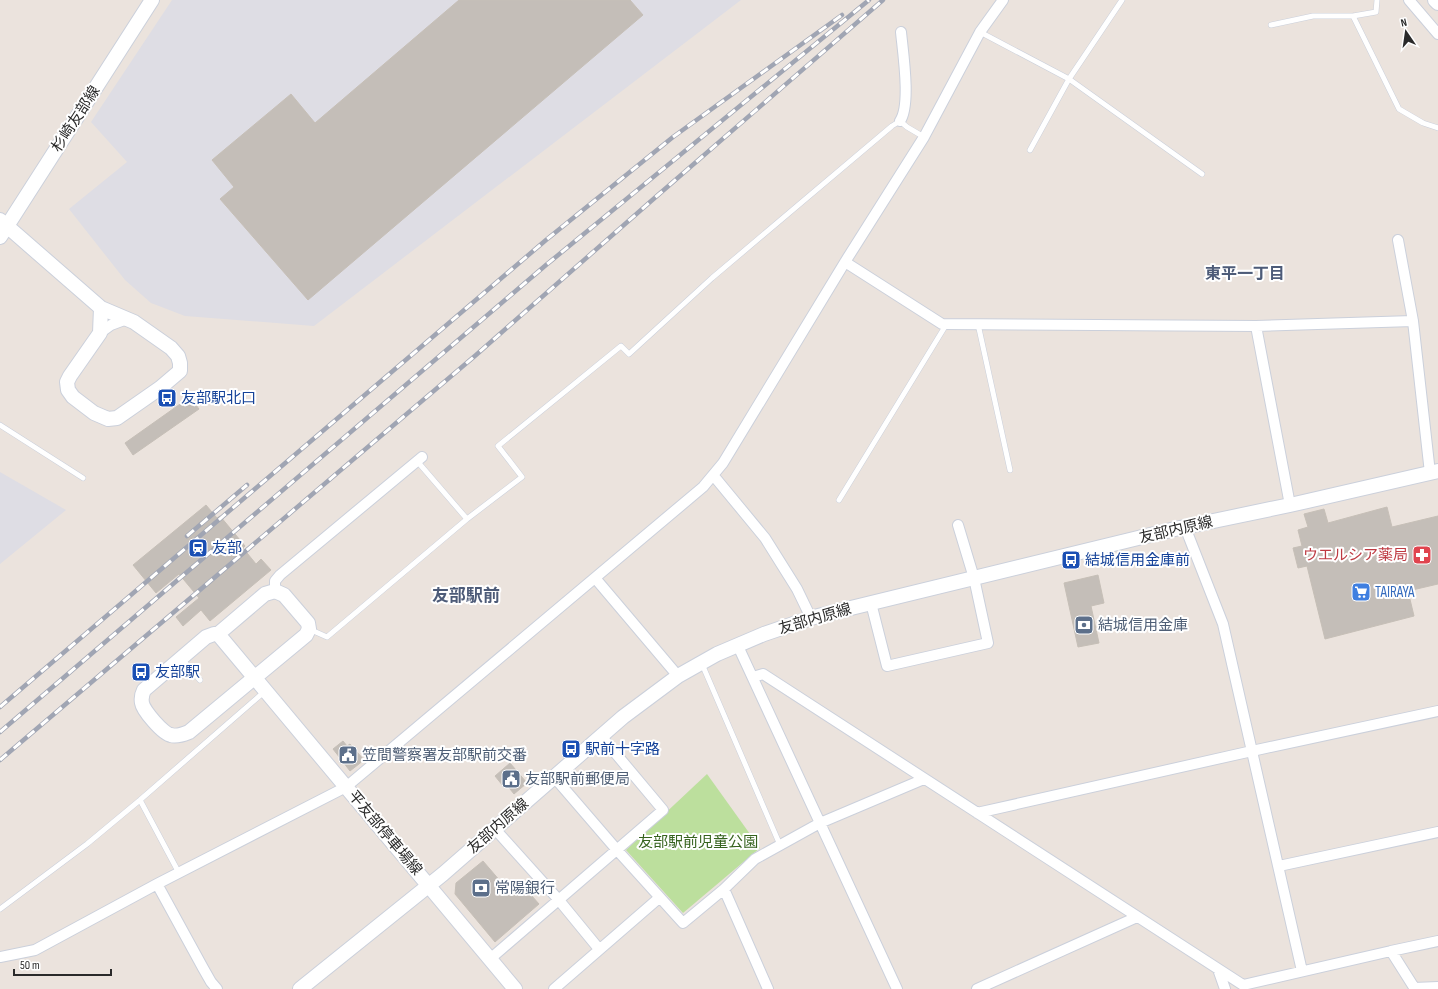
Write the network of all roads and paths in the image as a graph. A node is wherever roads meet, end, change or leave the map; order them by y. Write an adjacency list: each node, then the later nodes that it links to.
1 (152, 0): 19 (main road, 杉崎友部線)
2 (1003, 0): 11 (street)
3 (1122, 0): 13 (lane)
4 (1377, 0): 8 (lane)
5 (1409, 0): 12 (street)
6 (1435, 0): 7 (main road)
7 (1438, 3)
8 (1353, 16): 9 (lane); 15 (lane)
9 (1271, 25)
10 (901, 32): 14 (street)
11 (980, 32): 13 (lane); 16 (street)
12 (1438, 34)
13 (1069, 79): 17 (lane); 18 (lane)
14 (900, 121): 16 (lane); 37 (lane)
15 (1438, 128)
16 (924, 138): 21 (street)
17 (1030, 150)
18 (1202, 174)
19 (2, 228): 22 (main road)
20 (1398, 240): 24 (street)
21 (845, 262): 25 (street); 33 (street)
22 (101, 308): 23 (main road); 28 (main road)
23 (127, 319): 28 (street); 28 (main road)
24 (1413, 321): 27 (street); 32 (street)
25 (946, 324): 26 (street); 35 (lane)
26 (978, 324): 27 (street); 31 (lane)
27 (1256, 326): 36 (street)
28 (100, 333)
29 (0, 425): 34 (lane)
30 (419, 458): 37 (lane); 42 (street)
31 (1010, 470)
32 (1434, 472): 36 (main road, 友部内原線)
33 (713, 475): 40 (street); 44 (street)
34 (83, 478)
35 (839, 500)
36 (1290, 505): 39 (main road, 友部内原線)
37 (467, 519): 45 (lane)
38 (958, 525): 41 (street)
39 (1185, 527): 41 (main road, 友部内原線); 57 (street)
40 (595, 578): 50 (street); 60 (street)
41 (974, 578): 43 (main road, 友部内原線); 43 (street)
42 (275, 591): 45 (main road); 46 (main road)
43 (871, 603): 44 (main road, 友部内原線)
44 (811, 618): 47 (main road, 友部内原線)
45 (309, 629): 52 (main road)
46 (218, 634): 48 (main road); 52 (main road, 平友部停車場線)
47 (737, 644): 49 (main road, 友部内原線); 51 (street)
48 (181, 658): 52 (main road); 53 (lane)
49 (701, 663): 50 (main road, 友部内原線); 66 (lane)
50 (678, 676): 56 (main road, 友部内原線)
51 (753, 677): 59 (street); 63 (street)
52 (254, 678): 54 (main road, 平友部停車場線)
53 (200, 680)
54 (265, 691): 60 (main road, 平友部停車場線); 61 (lane)
55 (1438, 711): 57 (street)
56 (601, 736): 58 (main road, 友部内原線); 67 (street)
57 (1252, 751): 62 (street); 68 (street)
58 (555, 778): 64 (main road, 友部内原線); 67 (street)
59 (924, 779): 62 (street); 63 (street)
60 (346, 787): 69 (street); 71 (main road, 平友部停車場線)
61 (140, 800): 69 (lane); 75 (lane)
62 (977, 813): 76 (street)
63 (820, 823): 66 (street); 91 (street)
64 (494, 829): 71 (main road, 友部内原線); 74 (street)
65 (1438, 832): 68 (street)
66 (780, 845): 72 (street)
67 (617, 850): 73 (street); 74 (street)
68 (1279, 866): 83 (street)
69 (180, 873): 70 (street)
70 (157, 884): 80 (street); 86 (street)
71 (429, 885): 81 (main road, 平友部停車場線); 87 (main road, 友部内原線)
72 (724, 889): 73 (street); 90 (street)
73 (659, 898): 78 (street)
74 (558, 899): 78 (street); 81 (street)
75 (0, 909)
76 (1137, 917): 82 (street); 92 (street)
77 (1438, 941): 79 (street)
78 (599, 949): 89 (street)
79 (1391, 950): 83 (street); 94 (street)
80 (0, 957)
81 (490, 959): 88 (main road, 平友部停車場線)
82 (1218, 969): 84 (street); 93 (street)
83 (1302, 971): 84 (street)
84 (1243, 985): 93 (street)
85 (1438, 987): 94 (street)
86 (217, 989)
87 (300, 989)
88 (515, 989)
89 (554, 989)
90 (768, 989)
91 (897, 989)
92 (977, 989)
93 (1226, 989)
94 (1414, 989)

